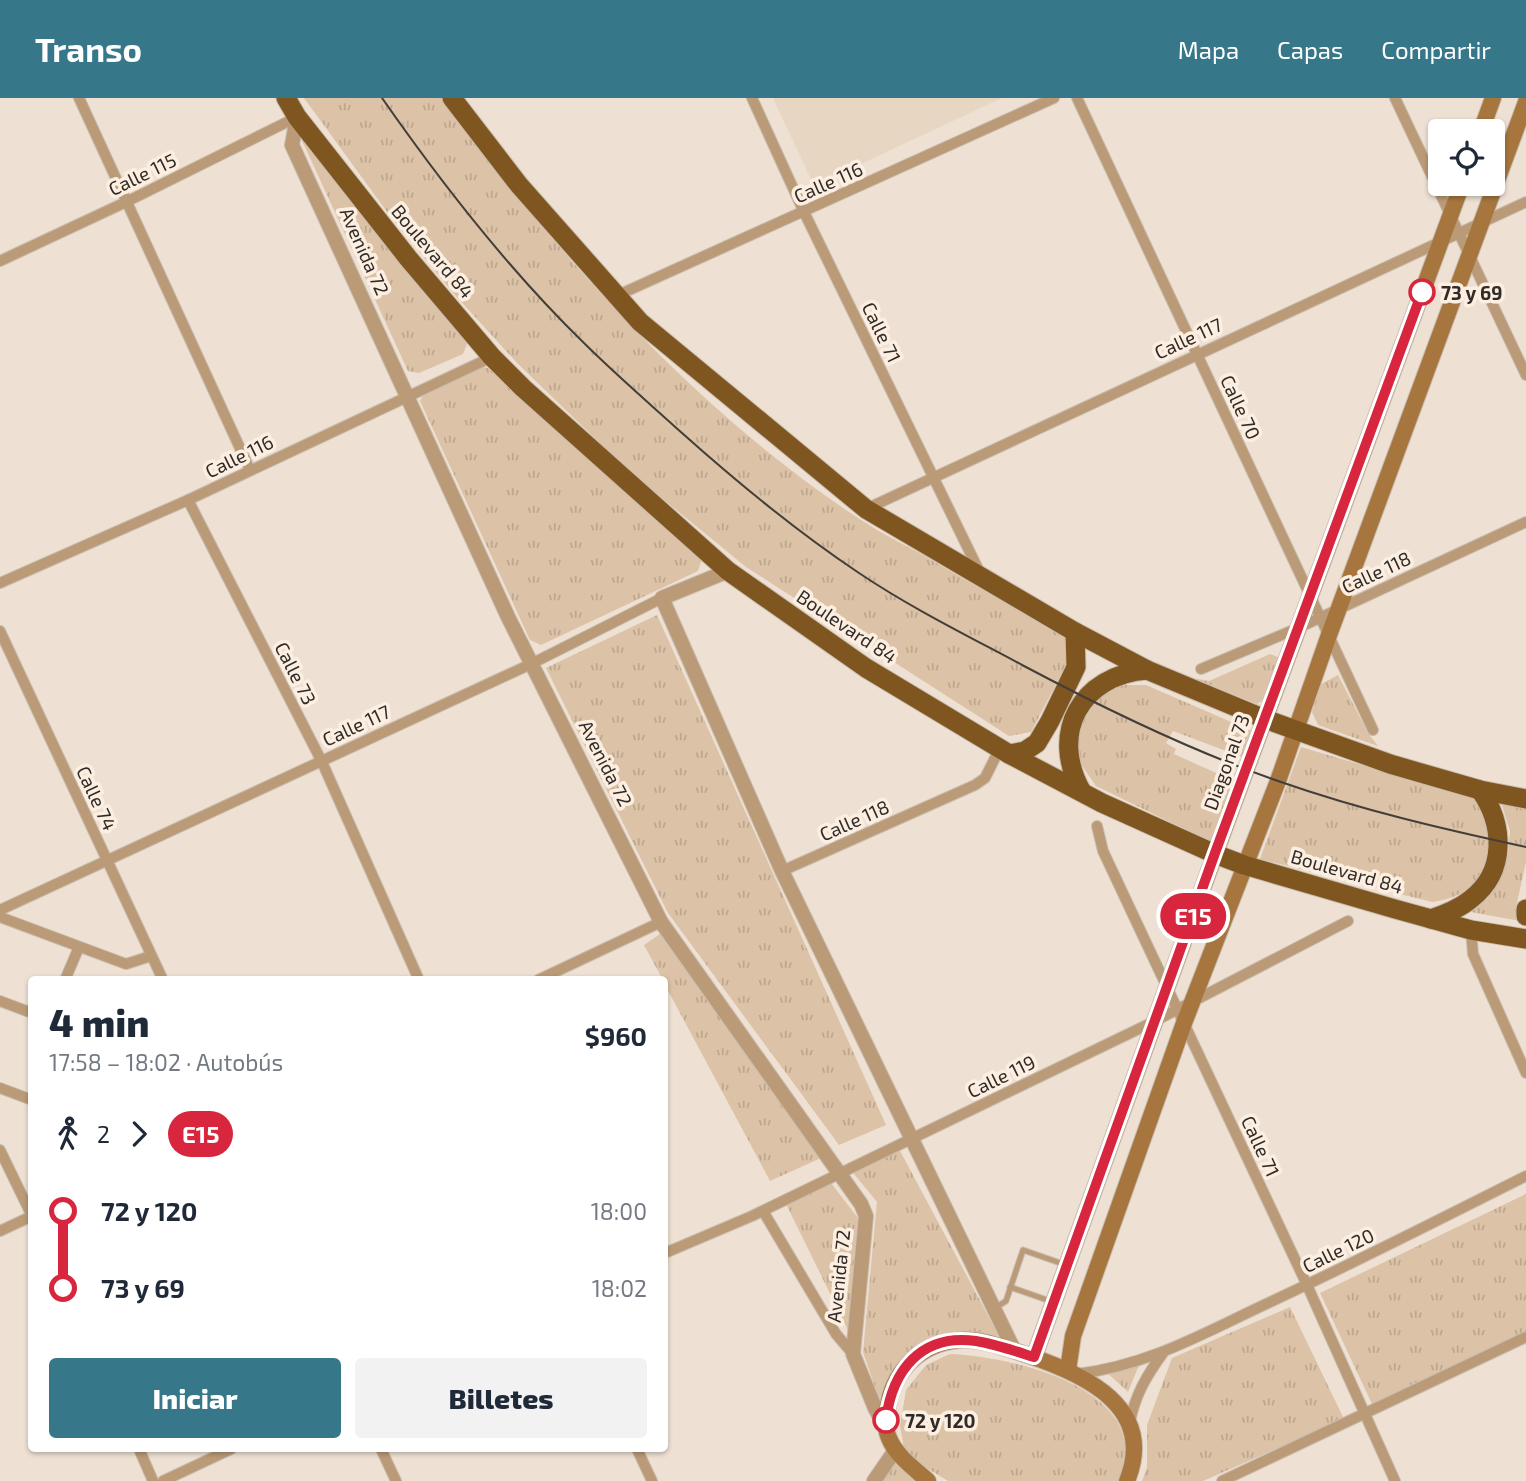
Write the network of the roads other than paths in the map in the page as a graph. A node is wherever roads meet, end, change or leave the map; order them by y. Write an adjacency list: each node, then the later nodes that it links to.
1 (79, 98): 13 (street)
2 (286, 98): 10 (highway)
3 (452, 98): 22 (highway)
4 (752, 98): 15 (street, Calle 71)
5 (1054, 98): 15 (street, Calle 116)
6 (1077, 98): 23 (street, Calle 70)
7 (1395, 98): 16 (street)
8 (1493, 98): 11 (main road)
9 (1526, 102): 17 (main road)
10 (297, 117): 13 (street, Calle 115); 24 (highway, Boulevard 84); 26 (street, Avenida 72)
11 (1485, 119)
12 (1457, 196): 16 (main road, Diagonal 73)
13 (126, 202): 21 (street, Calle 115); 27 (street)
14 (1526, 202): 17 (street, Calle 117)
15 (804, 212): 22 (street, Calle 116); 28 (street, Calle 71)
16 (1450, 215): 18 (street); 19 (main road, Diagonal 73)
17 (1482, 222): 18 (street, Calle 117); 20 (main road)
18 (1459, 233): 19 (street, Calle 117); 20 (street)
19 (1441, 241): 23 (street, Calle 117); 35 (main road, Diagonal 73)
20 (1470, 256): 25 (street); 37 (main road)
21 (0, 261)
22 (616, 296): 30 (highway)
23 (1197, 354): 28 (street, Calle 117); 35 (street, Calle 70)
24 (492, 357): 26 (street, Calle 116); 32 (highway, Boulevard 84)
25 (1526, 375)
26 (406, 396): 27 (street, Calle 116); 43 (street, Avenida 72)
27 (250, 470): 29 (street, Calle 116)
28 (933, 477): 30 (street, Calle 117); 33 (street, Calle 71)
29 (188, 500): 34 (street, Calle 116); 50 (street, Calle 73)
30 (866, 509): 33 (highway)
31 (1526, 522): 37 (street, Calle 118)
32 (728, 571): 36 (street, Calle 117); 49 (highway, Boulevard 84)
33 (984, 580): 41 (highway)
34 (0, 583)
35 (1310, 595): 38 (street, Calle 70); 39 (main road, Diagonal 73)
36 (662, 598): 43 (street, Calle 117); 58 (street)
37 (1339, 609): 38 (street, Calle 118); 42 (main road)
38 (1321, 617): 39 (street, Calle 118); 42 (street, Calle 70)
39 (1298, 628): 44 (street, Calle 118); 46 (main road, Diagonal 73)
40 (0, 631): 56 (street, Calle 74)
41 (1075, 632): 45 (highway); 49 (highway)
42 (1329, 635): 47 (main road); 48 (street, Calle 70)
43 (531, 664): 50 (street, Calle 117); 65 (street, Avenida 72)
44 (1201, 669)
45 (1147, 670): 46 (highway); 52 (highway)
46 (1265, 719): 47 (highway); 55 (main road, Diagonal 73)
47 (1295, 730): 51 (highway); 57 (main road)
48 (1373, 730)
49 (1004, 751): 52 (highway, Boulevard 84); 58 (street, Calle 118)
50 (322, 762): 56 (street, Calle 117); 72 (street, Calle 73)
51 (1480, 790): 53 (highway); 63 (highway)
52 (1082, 792): 55 (highway, Boulevard 84)
53 (1526, 799)
54 (1097, 826): 74 (street, Calle 71)
55 (1215, 853): 57 (highway, Boulevard 84); 74 (main road, Diagonal 73)
56 (106, 860): 60 (street, Calle 117); 69 (street, Calle 74)
57 (1244, 865): 63 (highway, Boulevard 84); 77 (main road)
58 (782, 871): 82 (street)
59 (1526, 909): 61 (highway)
60 (0, 910)
61 (1526, 916)
62 (0, 918): 68 (street)
63 (1431, 919): 66 (highway, Boulevard 84)
64 (1348, 921): 77 (street, Calle 119)
65 (661, 922): 73 (street); 84 (street, Avenida 72)
66 (1471, 930): 67 (highway, Boulevard 84); 79 (street)
67 (1526, 939)
68 (79, 947): 69 (street); 70 (street)
69 (151, 956): 71 (street, Calle 74)
70 (67, 976)
71 (161, 976)
72 (417, 976)
73 (546, 976)
74 (1167, 987): 77 (street, Calle 71); 78 (main road, Diagonal 73)
75 (0, 1001): 76 (street)
76 (28, 1012)
77 (1184, 1012): 78 (street, Calle 119); 92 (street, Calle 71); 101 (main road)
78 (1155, 1021): 82 (street, Calle 119); 91 (main road, Diagonal 73)
79 (1526, 1073)
80 (0, 1088): 81 (street)
81 (28, 1098)
82 (910, 1140): 84 (street, Calle 119); 95 (street)
83 (0, 1150): 86 (street)
84 (838, 1174): 87 (street, Calle 119); 99 (street, Avenida 72)
85 (1526, 1177): 92 (street, Calle 120)
86 (28, 1210)
87 (763, 1211): 90 (street, Calle 119); 99 (street)
88 (28, 1217): 89 (street)
89 (0, 1231)
90 (668, 1252)
91 (1066, 1265): 93 (lane); 94 (main road, Diagonal 73)
92 (1307, 1285): 98 (street, Calle 120); 102 (street, Calle 71)
93 (1010, 1287): 94 (lane); 95 (lane)
94 (1054, 1302): 100 (main road, Diagonal 73)
95 (993, 1309): 97 (street)
96 (1526, 1337): 102 (street)
97 (1014, 1350): 100 (main road); 104 (main road)
98 (1163, 1353): 101 (street, Calle 120); 103 (street)
99 (853, 1354): 104 (street, Avenida 72)
100 (1034, 1357): 101 (main road)
101 (1072, 1372): 103 (main road)
102 (1364, 1414): 117 (street); 118 (street, Calle 71)
103 (1130, 1422): 116 (main road)
104 (885, 1426): 105 (main road)
105 (896, 1449): 114 (street); 115 (main road)
106 (140, 1452): 110 (street)
107 (225, 1452): 111 (street)
108 (382, 1452): 112 (street)
109 (638, 1452): 113 (street)
110 (153, 1481)
111 (163, 1481)
112 (396, 1481)
113 (652, 1481)
114 (874, 1481)
115 (928, 1481)
116 (1127, 1481)
117 (1222, 1481)
118 (1395, 1481)

